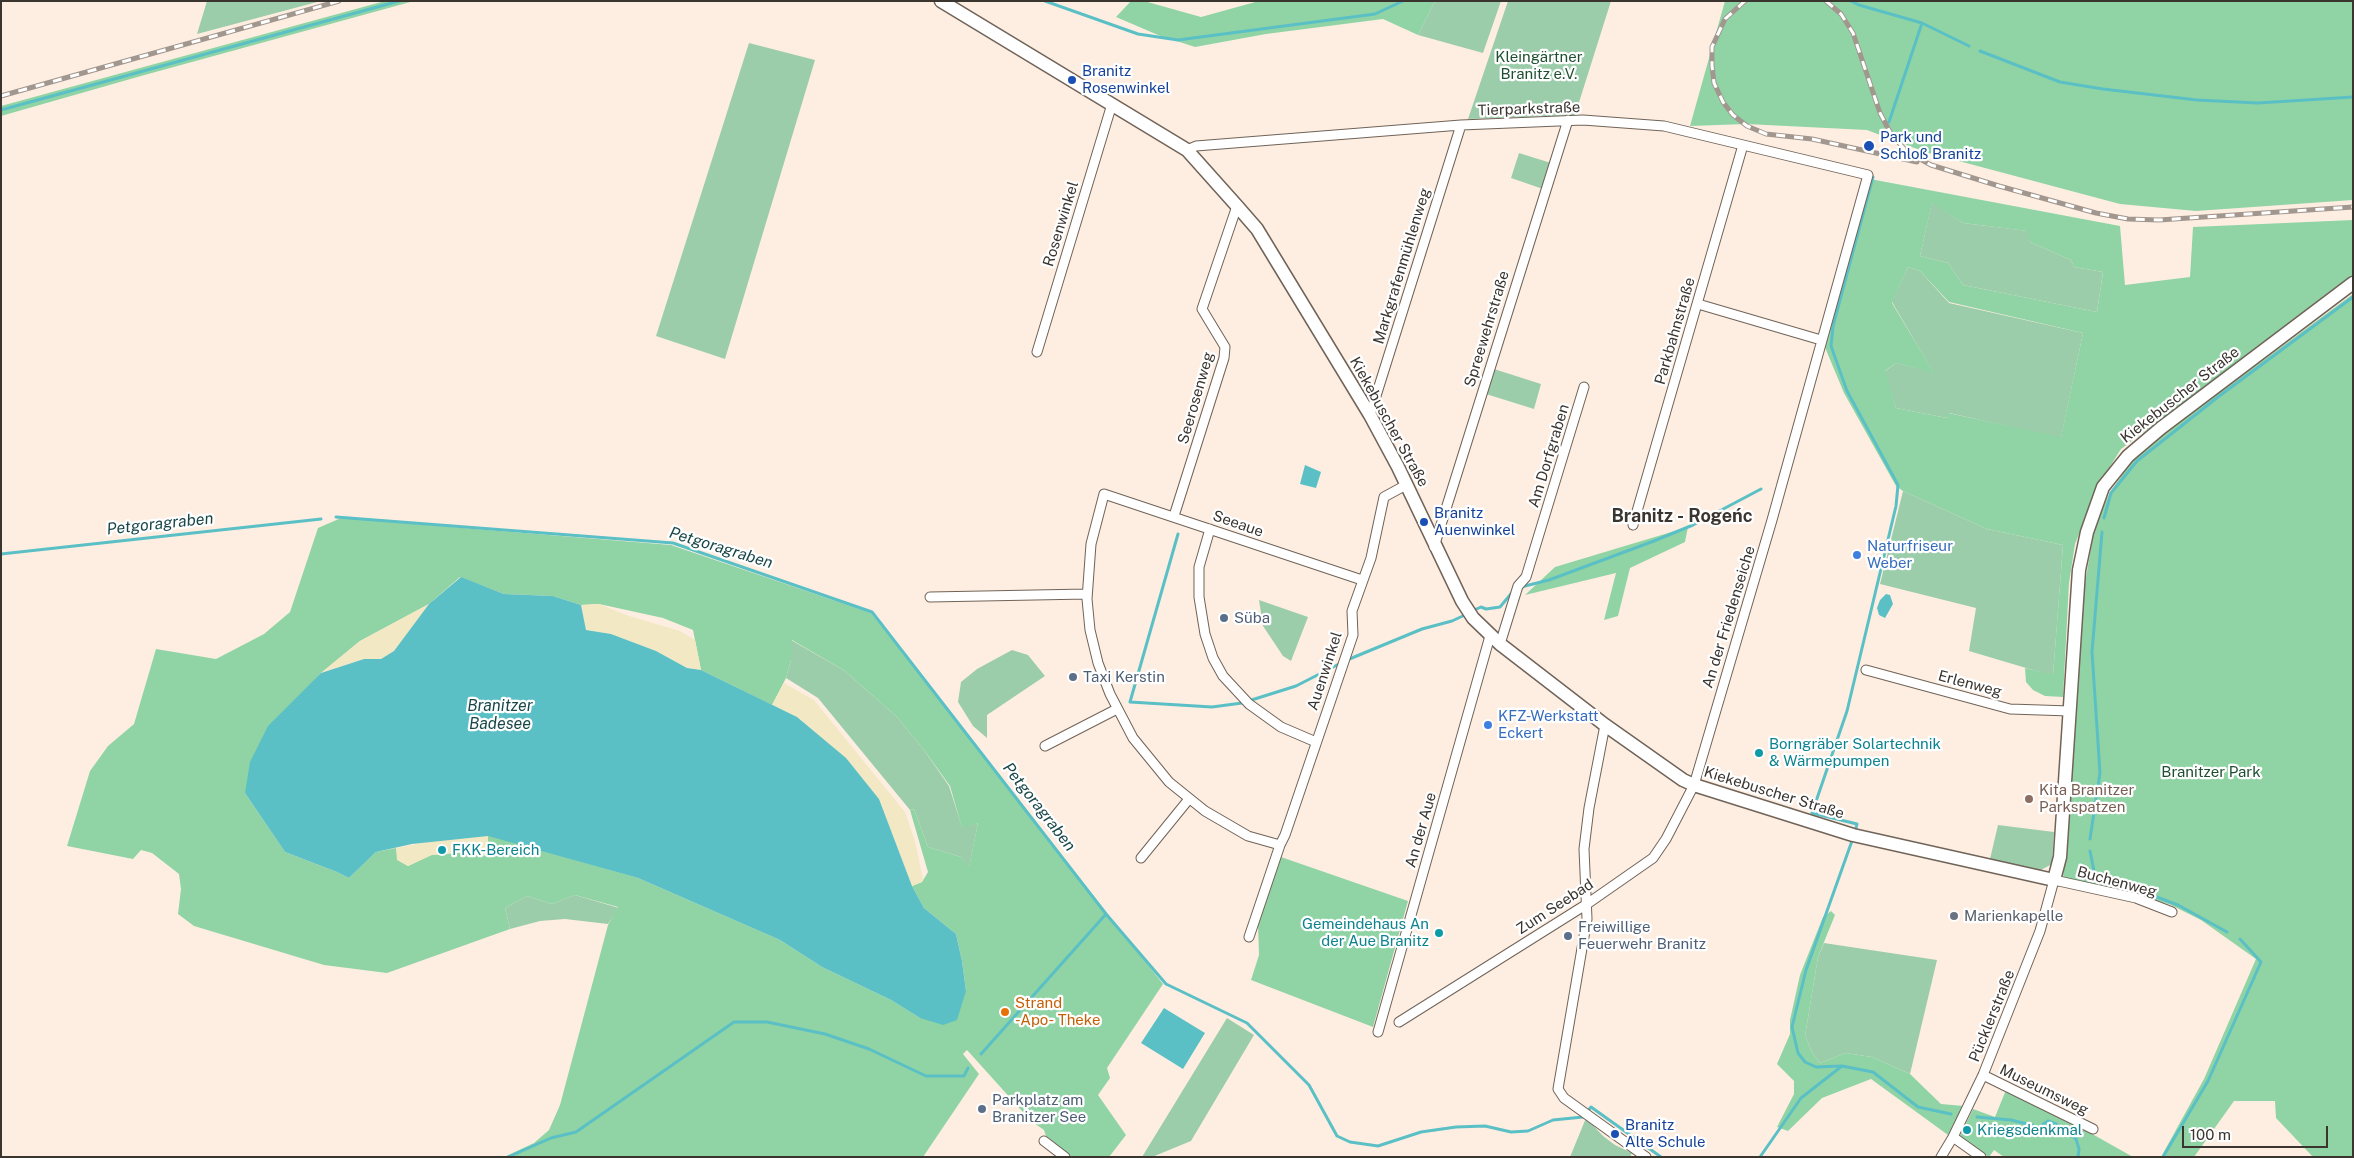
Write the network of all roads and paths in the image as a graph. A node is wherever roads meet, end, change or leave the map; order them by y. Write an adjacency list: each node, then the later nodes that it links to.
1 (941, 1): 2 (street, Kiekebuscher Straße)
2 (1112, 104): 6 (street, Kiekebuscher Straße); 12 (street, Rosenwinkel)
3 (1568, 120): 4 (street, Tierparkstraße); 5 (street, Tierparkstraße); 19 (street, Spreewehrstraße)
4 (1461, 125): 6 (street, Tierparkstraße); 14 (street, Markgrafenmühlenweg)
5 (1743, 145): 7 (street, Tierparkstraße); 10 (street, Parkbahnstraße)
6 (1187, 150): 8 (street, Kiekebuscher Straße)
7 (1868, 175): 11 (street, An der Friedenseiche)
8 (1237, 206): 14 (street, Kiekebuscher Straße); 16 (street, Seerosenweg)
9 (2353, 284): 26 (street, Kiekebuscher Straße)
10 (1698, 304): 11 (street); 17 (street, Parkbahnstraße)
11 (1821, 340): 30 (street, An der Friedenseiche)
12 (1037, 352)
13 (1584, 387): 23 (street, Am Dorfgraben)
14 (1370, 415): 15 (street, Kiekebuscher Straße)
15 (1406, 484): 19 (street, Kiekebuscher Straße); 20 (street, Auenwinkel)
16 (1174, 516): 18 (street, Seeaue); 21 (street, Seeaue)
17 (1633, 525)
18 (1210, 529): 20 (street, Seeaue); 28 (street)
19 (1434, 547): 23 (street, Kiekebuscher Straße)
20 (1362, 580): 28 (street, Auenwinkel)
21 (1087, 594): 22 (street); 25 (street)
22 (930, 597)
23 (1495, 640): 27 (street, Kiekebuscher Straße); 39 (street, An der Aue)
24 (1866, 670): 26 (street, Erlenweg)
25 (1117, 709): 29 (street); 31 (street)
26 (2070, 711): 34 (street, Kiekebuscher Straße)
27 (1605, 725): 30 (street, Kiekebuscher Straße); 35 (street)
28 (1316, 742): 32 (street, Auenwinkel)
29 (1045, 746)
30 (1694, 785): 34 (street, Kiekebuscher Straße); 35 (street, Zum Seebad)
31 (1189, 799): 32 (street); 33 (street)
32 (1280, 845): 37 (street, Auenwinkel)
33 (1141, 858)
34 (2054, 880): 36 (street, Buchenweg); 40 (street, Pücklerstraße)
35 (1587, 904): 38 (street, Zum Seebad); 45 (street)
36 (2172, 912)
37 (1249, 937)
38 (1399, 1022)
39 (1378, 1032)
40 (1983, 1075): 41 (street, Museumsweg); 42 (street, Pücklerstraße)
41 (2093, 1129)
42 (1953, 1137): 46 (street, Pücklerstraße); 47 (street)
43 (1044, 1141): 44 (street)
44 (1065, 1157)
45 (1646, 1157)
46 (1941, 1157)
47 (1981, 1157)

